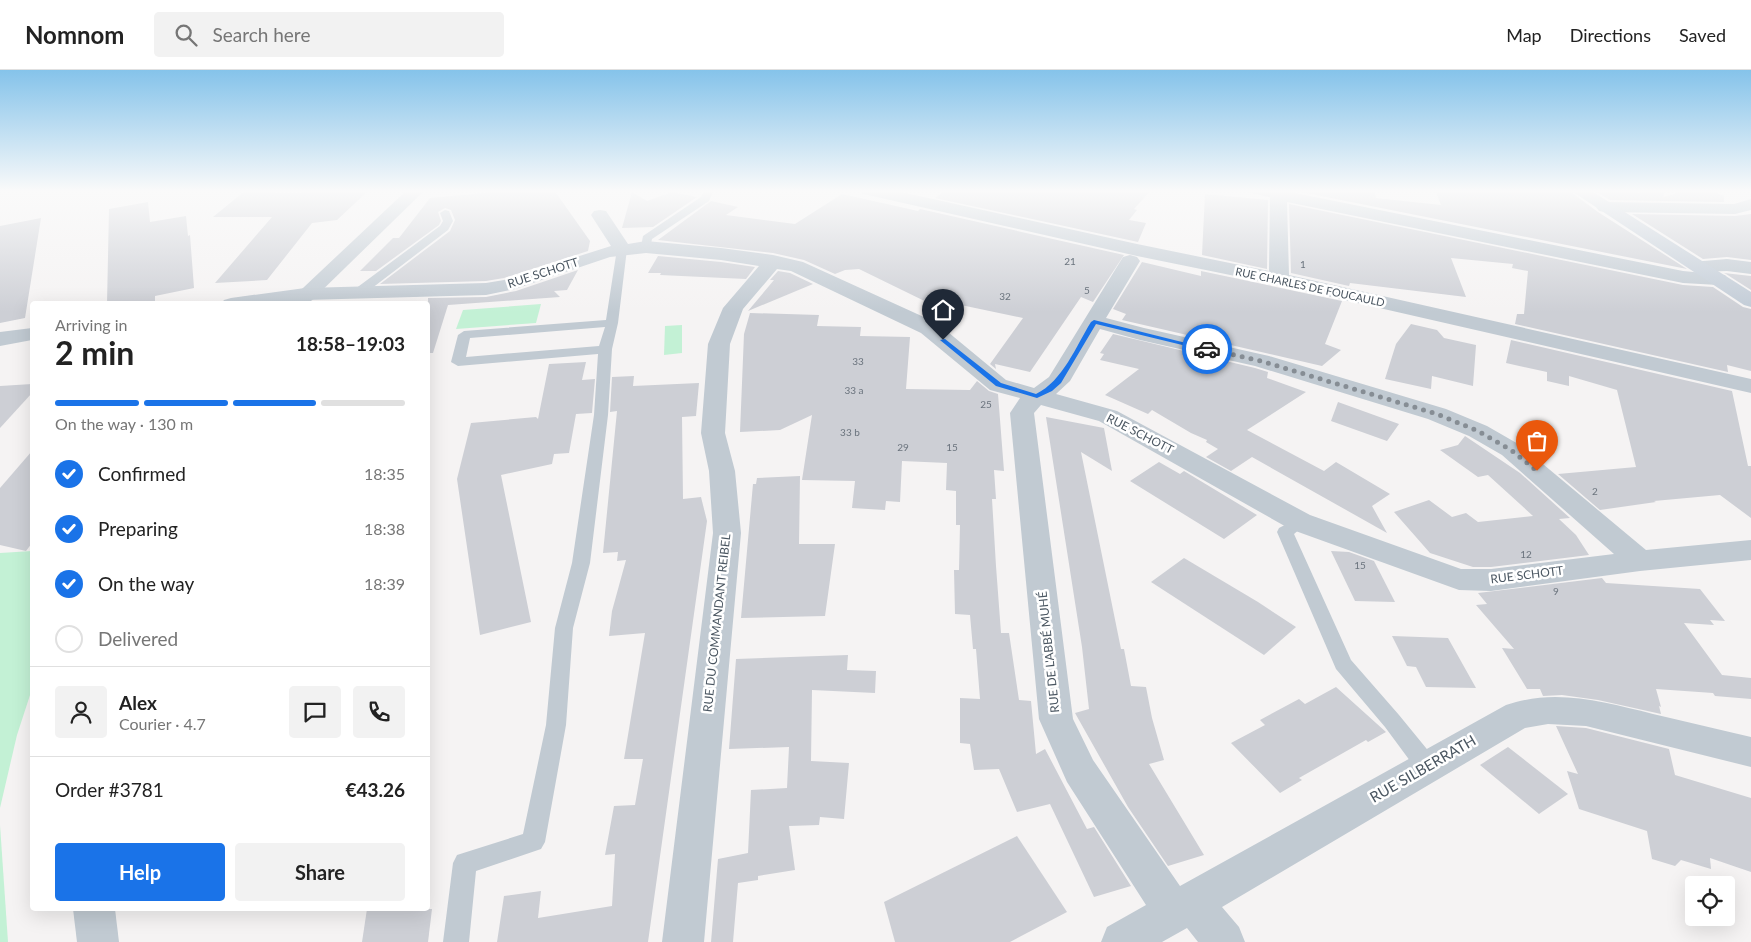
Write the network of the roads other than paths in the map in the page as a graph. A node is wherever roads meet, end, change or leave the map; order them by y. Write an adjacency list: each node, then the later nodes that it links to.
1 (373, 231): 18 (street)
2 (440, 231): 17 (lane)
3 (610, 231): 10 (street)
4 (658, 231): 9 (lane)
5 (1032, 231): 11 (street, RUE CHARLES DE FOUCAULD)
6 (1278, 231): 15 (street)
7 (1454, 231): 16 (street)
8 (1642, 231): 13 (main road)
9 (646, 247): 10 (street, RUE SCHOTT); 12 (street, RUE SCHOTT)
10 (622, 249): 17 (street, RUE SCHOTT); 22 (lane)
11 (1134, 256): 15 (street, RUE CHARLES DE FOUCAULD); 21 (street, RUE DE L'ABBÉ MUHÉ)
12 (773, 261): 27 (street, RUE SCHOTT); 37 (street, RUE DU COMMANDANT REIBEL)
13 (1699, 266): 14 (street); 16 (main road)
14 (1751, 268)
15 (1279, 279): 26 (street, RUE CHARLES DE FOUCAULD)
16 (1718, 279): 20 (main road)
17 (359, 292): 18 (street, RUE SCHOTT)
18 (300, 299): 19 (street, RUE SCHOTT)
19 (272, 301)
20 (1751, 301)
21 (1094, 322): 27 (street, RUE DE L'ABBÉ MUHÉ); 30 (street)
22 (612, 323): 25 (lane); 25 (lane)
23 (30, 334): 24 (street)
24 (0, 339)
25 (605, 349): 36 (lane)
26 (1751, 386)
27 (1037, 396): 28 (street, RUE SCHOTT); 33 (street, RUE DE L'ABBÉ MUHÉ)
28 (1300, 522): 30 (street, RUE SCHOTT); 32 (lane)
29 (1751, 550): 30 (street, RUE SCHOTT)
30 (1640, 561)
31 (1751, 752): 32 (street, RUE SILBERRATH)
32 (1427, 766): 33 (street, RUE SILBERRATH)
33 (1183, 907): 38 (street, RUE SILBERRATH); 39 (street, RUE DE L'ABBÉ MUHÉ)
34 (94, 911): 35 (street)
35 (98, 942)
36 (456, 942)
37 (682, 942)
38 (1122, 942)
39 (1224, 942)

